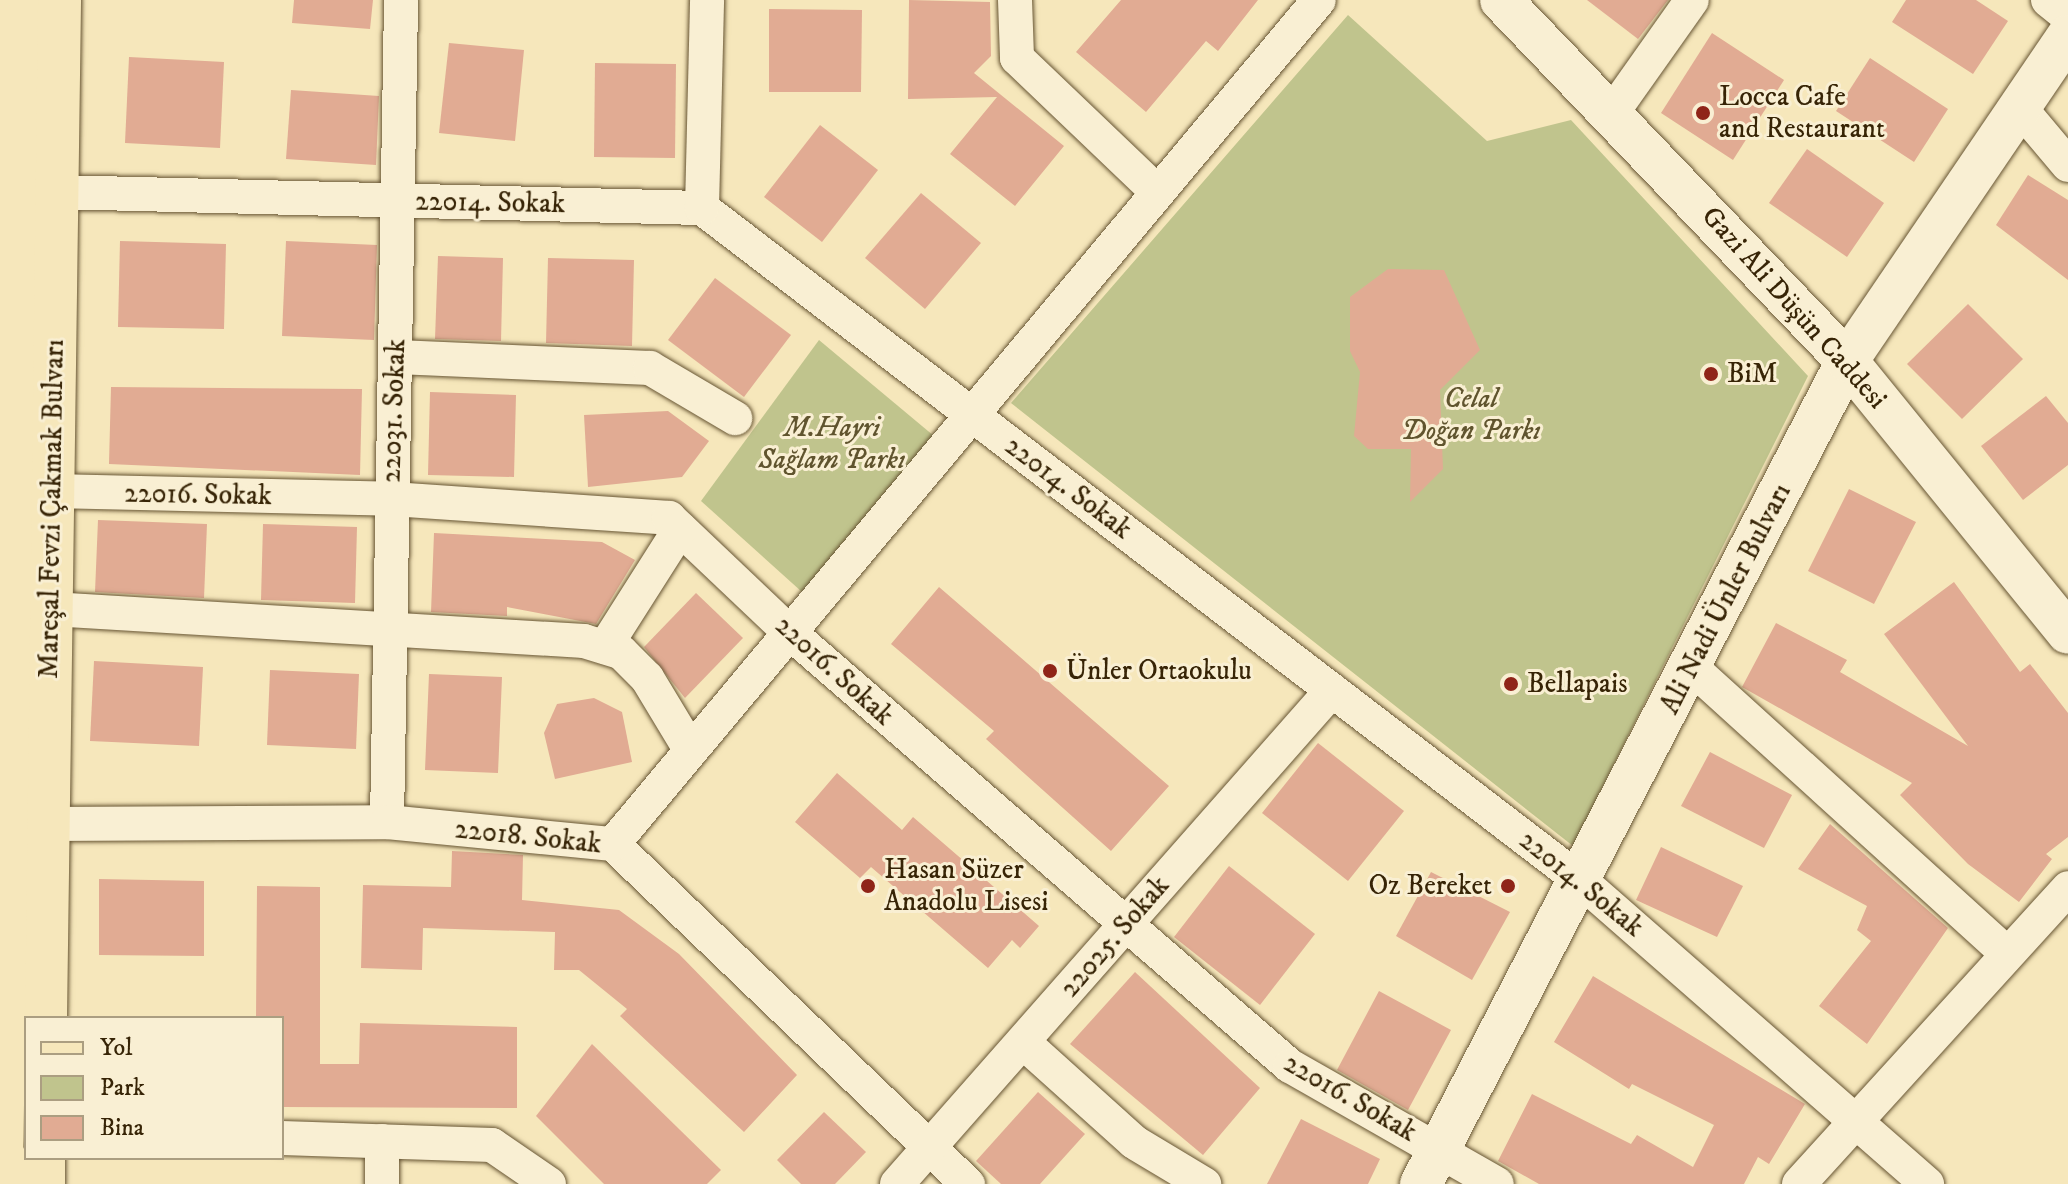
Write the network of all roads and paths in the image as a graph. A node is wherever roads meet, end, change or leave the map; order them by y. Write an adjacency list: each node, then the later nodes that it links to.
1 (16, 0): 34 (main road)
2 (59, 0): 15 (main road, Mareşal Fevzi Çakmak Bulvarı)
3 (401, 0): 17 (street, 22031. Sokak)
4 (707, 0): 18 (street)
5 (1015, 0): 16 (street)
6 (1319, 0): 16 (street)
7 (1501, 0): 13 (street, Gazi Ali Düşün Caddesi)
8 (1692, 0): 13 (street)
9 (2048, 0): 10 (street)
10 (2068, 16)
11 (2068, 36): 12 (street, Ali Nadi Ünler Bulvarı)
12 (2021, 109): 14 (street); 20 (street, Ali Nadi Ünler Bulvarı)
13 (1612, 113): 20 (street, Gazi Ali Düşün Caddesi)
14 (2068, 165)
15 (56, 192): 17 (street, 22014. Sokak); 23 (main road, Mareşal Fevzi Çakmak Bulvarı)
16 (1157, 192): 21 (street)
17 (397, 201): 18 (street, 22014. Sokak); 19 (street, 22031. Sokak)
18 (702, 208): 21 (street, 22014. Sokak)
19 (397, 357): 22 (street); 24 (street, 22031. Sokak)
20 (1847, 361): 29 (street, Gazi Ali Düşün Caddesi); 31 (street, Ali Nadi Ünler Bulvarı)
21 (970, 413): 28 (street); 32 (street, 22014. Sokak)
22 (735, 418)
23 (52, 491): 24 (street, 22016. Sokak); 26 (main road, Mareşal Fevzi Çakmak Bulvarı)
24 (392, 499): 25 (street, 22016. Sokak); 27 (street, 22031. Sokak)
25 (680, 529): 28 (street, 22016. Sokak); 30 (street)
26 (51, 609): 27 (street); 36 (main road, Mareşal Fevzi Çakmak Bulvarı)
27 (390, 625): 30 (street); 35 (street, 22031. Sokak)
28 (789, 632): 33 (street); 40 (street, 22016. Sokak)
29 (2068, 633)
30 (605, 647): 33 (street)
31 (1691, 667): 38 (street, Ali Nadi Ünler Bulvarı); 41 (street)
32 (1332, 690): 38 (street, 22014. Sokak); 40 (street, 22025. Sokak)
33 (691, 751): 37 (street)
34 (2, 806): 48 (main road)
35 (387, 822): 36 (street, 22018. Sokak); 37 (street, 22018. Sokak)
36 (48, 824): 42 (main road, Mareşal Fevzi Çakmak Bulvarı)
37 (613, 844): 47 (street, 22018. Sokak)
38 (1581, 881): 44 (street, 22014. Sokak); 49 (street, Ali Nadi Ünler Bulvarı)
39 (2068, 888): 41 (street)
40 (1124, 926): 43 (street, 22025. Sokak); 49 (street, 22016. Sokak)
41 (2007, 954): 44 (street)
42 (45, 1016)
43 (1023, 1042): 47 (street, 22025. Sokak); 55 (street)
44 (1857, 1118): 57 (street); 58 (street, 22014. Sokak)
45 (284, 1138): 46 (street)
46 (382, 1141): 51 (street); 52 (street)
47 (929, 1148): 53 (street, 22025. Sokak); 54 (street, 22018. Sokak)
48 (12, 1164): 50 (main road)
49 (1430, 1167): 56 (street, 22016. Sokak)
50 (43, 1184)
51 (382, 1184)
52 (549, 1184)
53 (897, 1184)
54 (968, 1184)
55 (1204, 1184)
56 (1497, 1184)
57 (1799, 1184)
58 (1927, 1184)

